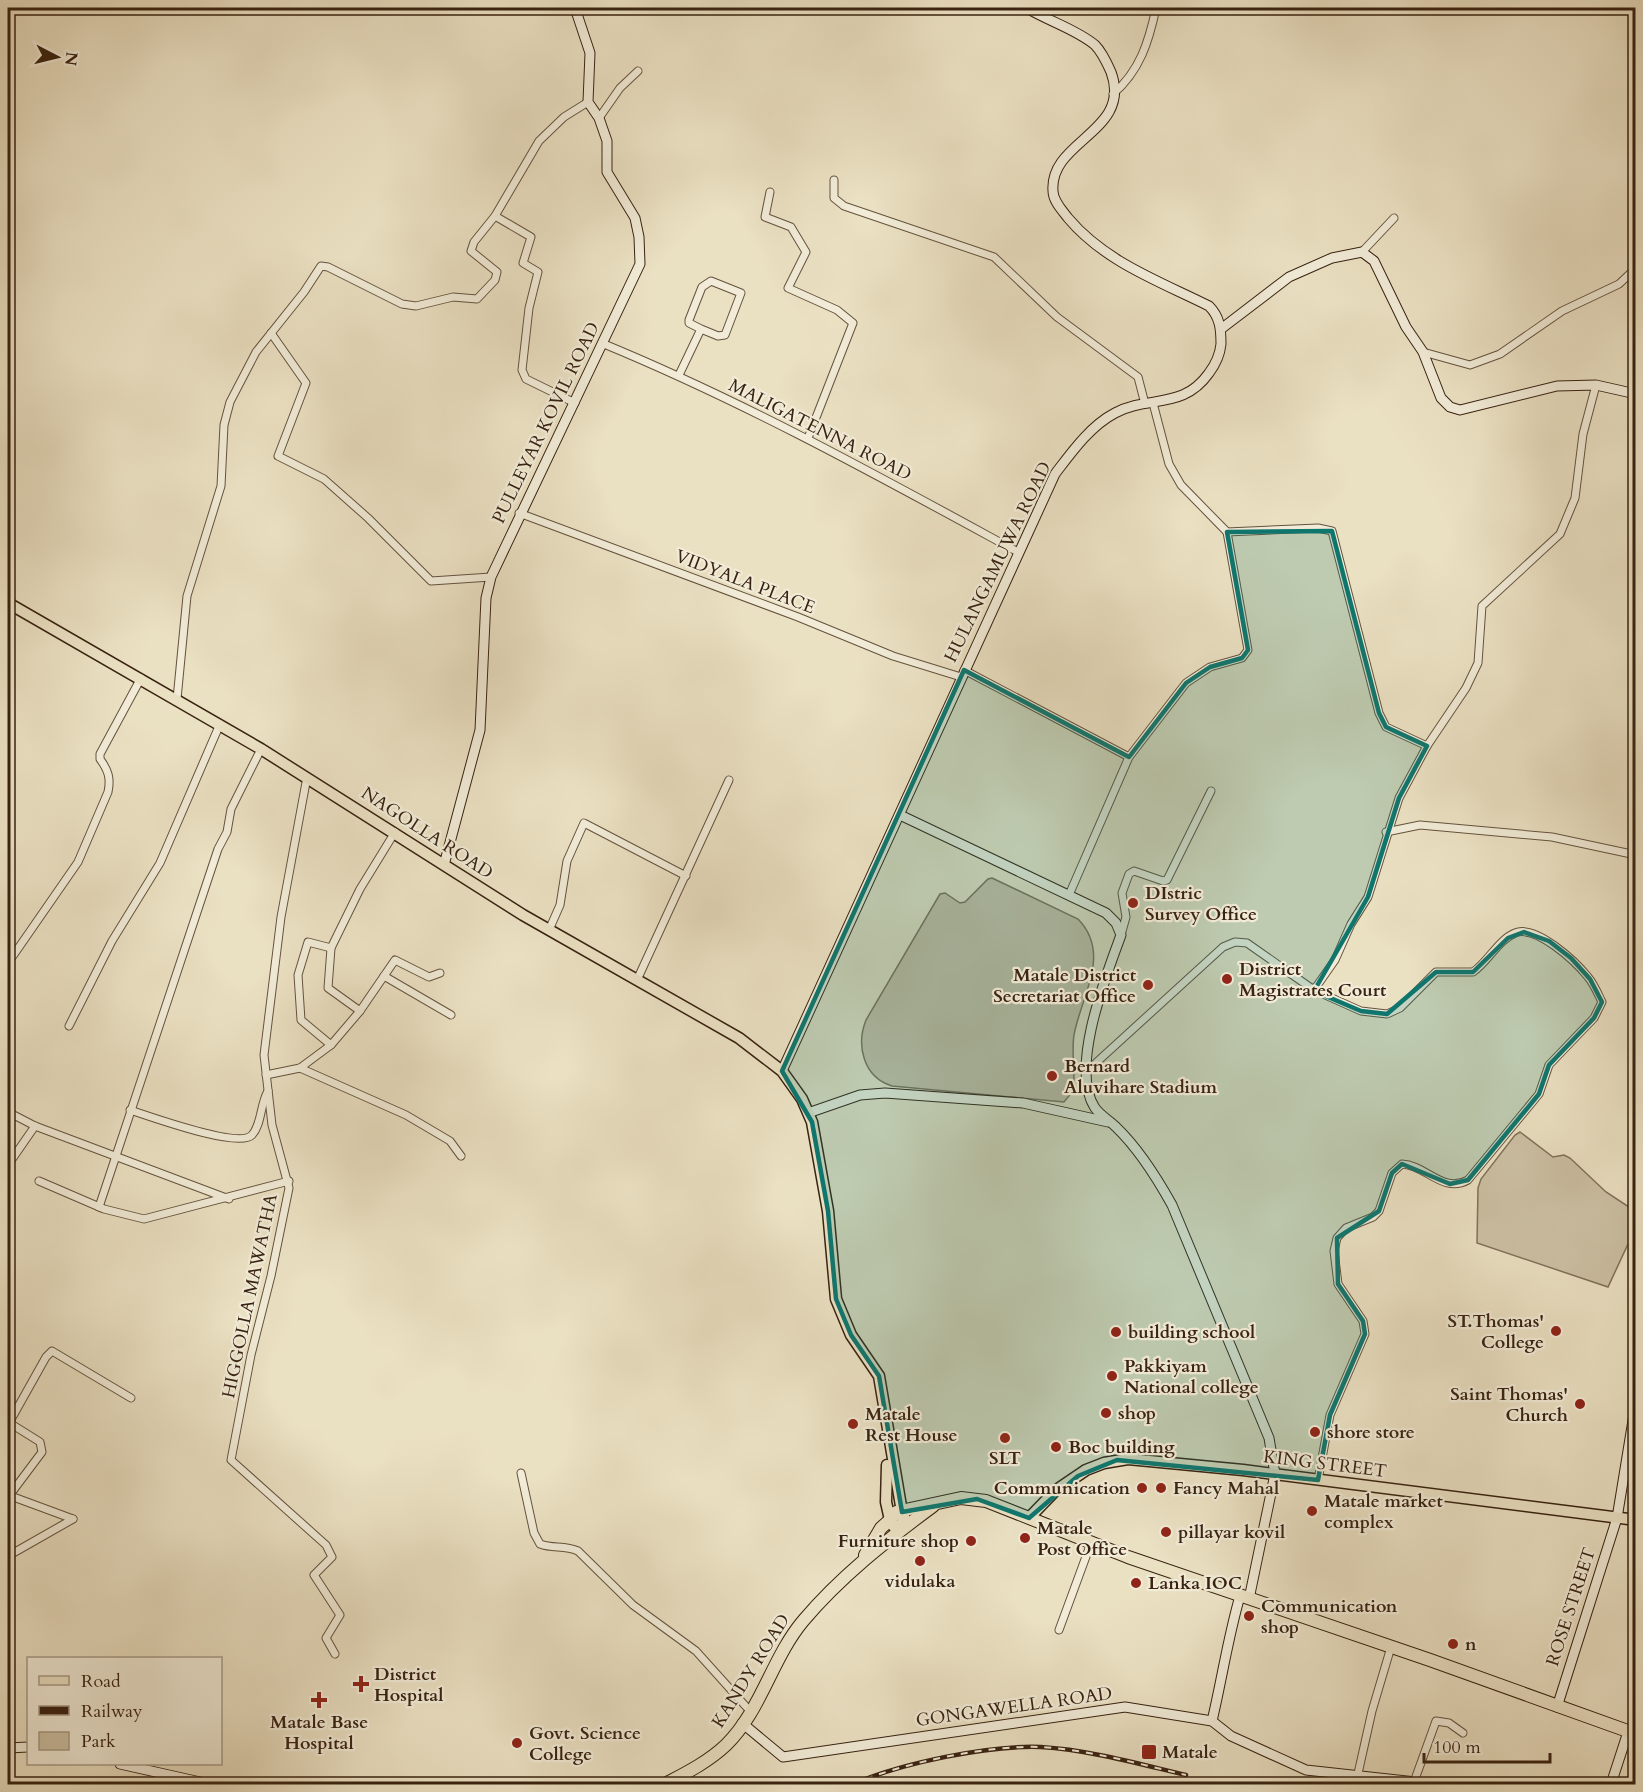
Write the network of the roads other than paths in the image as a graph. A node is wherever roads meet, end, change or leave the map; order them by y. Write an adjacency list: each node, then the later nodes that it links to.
1 (575, 8): 6 (street)
2 (1027, 8): 5 (street)
3 (1156, 8): 5 (street)
4 (638, 71): 7 (street)
5 (1113, 94): 15 (street)
6 (588, 102): 7 (street, PULLEYAR KOVIL ROAD); 10 (street)
7 (599, 118): 17 (street, PULLEYAR KOVIL ROAD)
8 (834, 180): 23 (street)
9 (770, 192): 24 (street)
10 (495, 216): 16 (street); 22 (street)
11 (1394, 218): 12 (street)
12 (1362, 252): 15 (street); 18 (street)
13 (1635, 268): 18 (street)
14 (702, 329): 14 (street); 19 (street)
15 (1221, 329): 23 (street, HULANGAMUWA ROAD)
16 (271, 333): 28 (street); 32 (street)
17 (604, 344): 19 (street, MALIGATENNA ROAD); 22 (street, PULLEYAR KOVIL ROAD)
18 (1423, 352): 20 (street)
19 (680, 375): 24 (street, MALIGATENNA ROAD)
20 (1596, 385): 21 (street); 34 (street)
21 (1635, 394)
22 (575, 404): 25 (street, PULLEYAR KOVIL ROAD)
23 (1149, 404): 26 (street); 27 (street, HULANGAMUWA ROAD)
24 (808, 438): 27 (street, MALIGATENNA ROAD)
25 (519, 513): 28 (street, PULLEYAR KOVIL ROAD); 30 (street, VIDYALA PLACE)
26 (1227, 532): 34 (street); 36 (street)
27 (1018, 552): 30 (street, HULANGAMUWA ROAD)
28 (491, 577): 44 (street, PULLEYAR KOVIL ROAD)
29 (8, 603): 31 (main road, NAGOLLA ROAD)
30 (963, 673): 36 (street, VIDYALA PLACE); 40 (street, HULANGAMUWA ROAD)
31 (141, 678): 32 (main road, NAGOLLA ROAD); 50 (street)
32 (177, 699): 33 (main road, NAGOLLA ROAD)
33 (220, 724): 35 (main road, NAGOLLA ROAD); 57 (street)
34 (1426, 746): 42 (street)
35 (261, 749): 37 (main road, NAGOLLA ROAD); 64 (street)
36 (1129, 758): 46 (street)
37 (307, 777): 41 (main road, NAGOLLA ROAD); 62 (street, HIGGOLLA MAWATHA)
38 (729, 780): 45 (street)
39 (1211, 791): 48 (street)
40 (900, 815): 46 (street); 60 (street, HULANGAMUWA ROAD)
41 (395, 832): 44 (main road, NAGOLLA ROAD); 49 (street)
42 (1386, 832): 43 (street); 54 (street)
43 (1635, 855)
44 (444, 865): 47 (main road, NAGOLLA ROAD)
45 (686, 876): 47 (street); 53 (street)
46 (1069, 895): 48 (street)
47 (549, 930): 53 (main road, NAGOLLA ROAD)
48 (1121, 935): 61 (street)
49 (332, 948): 55 (street); 58 (street)
50 (8, 963)
51 (440, 973): 52 (street)
52 (384, 976): 55 (street); 56 (street)
53 (637, 980): 60 (main road, NAGOLLA ROAD)
54 (1314, 990): 61 (street); 82 (street)
55 (360, 1011): 58 (street)
56 (451, 1015)
57 (69, 1026)
58 (332, 1044): 59 (street)
59 (300, 1068): 62 (street); 70 (street)
60 (782, 1071): 66 (main road, NAGOLLA ROAD)
61 (1087, 1071): 67 (street)
62 (266, 1075): 63 (street, HIGGOLLA MAWATHA)
63 (268, 1091): 64 (street); 73 (street, HIGGOLLA MAWATHA)
64 (130, 1110): 69 (street)
65 (8, 1112): 68 (street)
66 (808, 1113): 67 (street); 79 (main road, NAGOLLA ROAD)
67 (1111, 1123): 81 (street)
68 (35, 1126): 69 (street); 71 (street)
69 (114, 1156): 74 (street); 75 (street)
70 (460, 1156)
71 (8, 1165)
72 (39, 1181): 75 (street)
73 (289, 1181): 74 (street); 97 (street, HIGGOLLA MAWATHA)
74 (229, 1199): 75 (street)
75 (99, 1207)
76 (131, 1398): 78 (street)
77 (1635, 1402): 87 (street, ROSE STREET)
78 (8, 1422): 83 (street)
79 (890, 1438): 85 (main road); 88 (main road)
80 (521, 1473): 99 (street)
81 (1275, 1474): 82 (main road, KING STREET); 86 (main road, KING STREET); 94 (street)
82 (1318, 1480): 87 (main road, KING STREET)
83 (8, 1496): 92 (street)
84 (934, 1506): 85 (highway, KANDY ROAD); 86 (highway, KANDY ROAD); 90 (highway, KANDY ROAD)
85 (902, 1512): 88 (highway); 90 (highway)
86 (1029, 1518): 91 (highway, KANDY ROAD)
87 (1617, 1518): 89 (main road, KING STREET); 98 (street, ROSE STREET)
88 (890, 1520): 90 (highway); 93 (highway, KANDY ROAD)
89 (1635, 1520)
90 (902, 1527): 93 (highway, KANDY ROAD)
91 (1091, 1543): 94 (highway, KANDY ROAD); 95 (street)
92 (8, 1556)
93 (860, 1564): 99 (highway, KANDY ROAD)
94 (1244, 1597): 96 (highway, KANDY ROAD); 100 (street)
95 (1059, 1630)
96 (1391, 1647): 98 (highway, KANDY ROAD); 107 (street)
97 (335, 1654)
98 (1557, 1707): 103 (highway, KANDY ROAD)
99 (750, 1711): 101 (highway, KANDY ROAD)
100 (1212, 1721): 101 (street, GONGAWELLA ROAD); 107 (street, GONGAWELLA ROAD)
101 (742, 1723): 110 (highway, KANDY ROAD)
102 (1463, 1733): 108 (street)
103 (1632, 1733): 112 (street)
104 (27, 1747): 105 (street)
105 (8, 1748)
106 (124, 1765): 109 (street)
107 (1357, 1778): 108 (street, GONGAWELLA ROAD)
108 (1414, 1782): 111 (street, GONGAWELLA ROAD)
109 (209, 1785)
110 (664, 1785)
111 (1434, 1785)
112 (1611, 1785)

